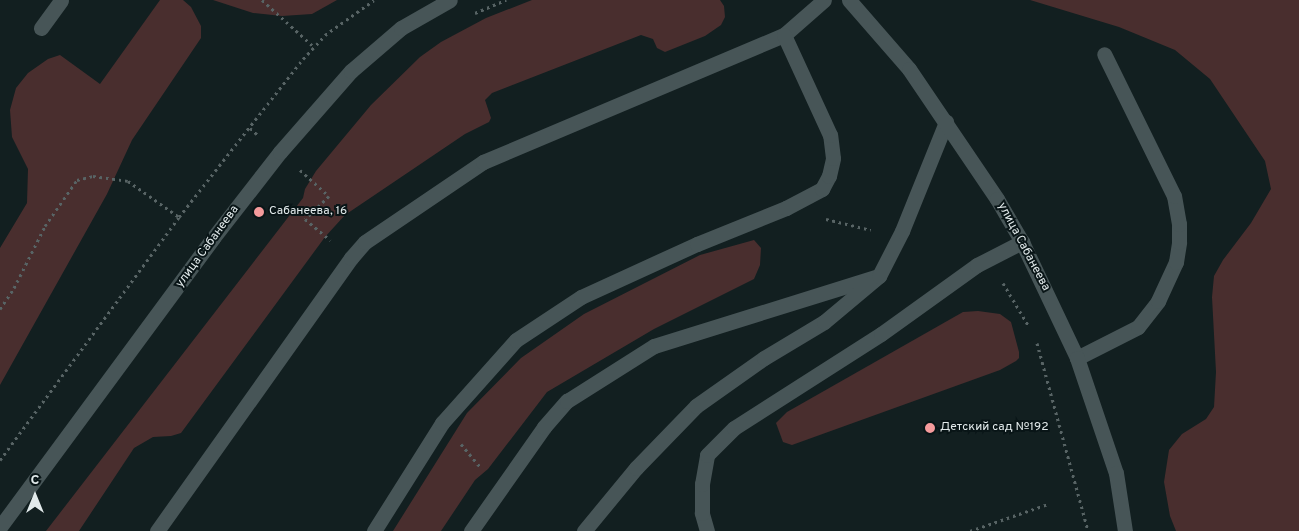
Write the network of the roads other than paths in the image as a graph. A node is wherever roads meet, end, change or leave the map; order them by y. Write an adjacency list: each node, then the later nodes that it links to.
1 (61, 0): 5 (street)
2 (450, 0): 12 (street, улица Сабанеева)
3 (824, 0): 6 (street)
4 (849, 0): 8 (street, улица Сабанеева)
5 (42, 28)
6 (784, 35): 13 (street); 14 (street)
7 (1104, 54): 11 (street)
8 (946, 122): 9 (street, улица Сабанеева); 10 (street)
9 (1022, 242): 11 (street, улица Сабанеева); 17 (street)
10 (879, 276): 15 (street); 16 (street)
11 (1077, 358): 18 (street, улица Сабанеева)
12 (0, 527)
13 (157, 531)
14 (374, 531)
15 (472, 531)
16 (584, 531)
17 (707, 531)
18 (1125, 531)

